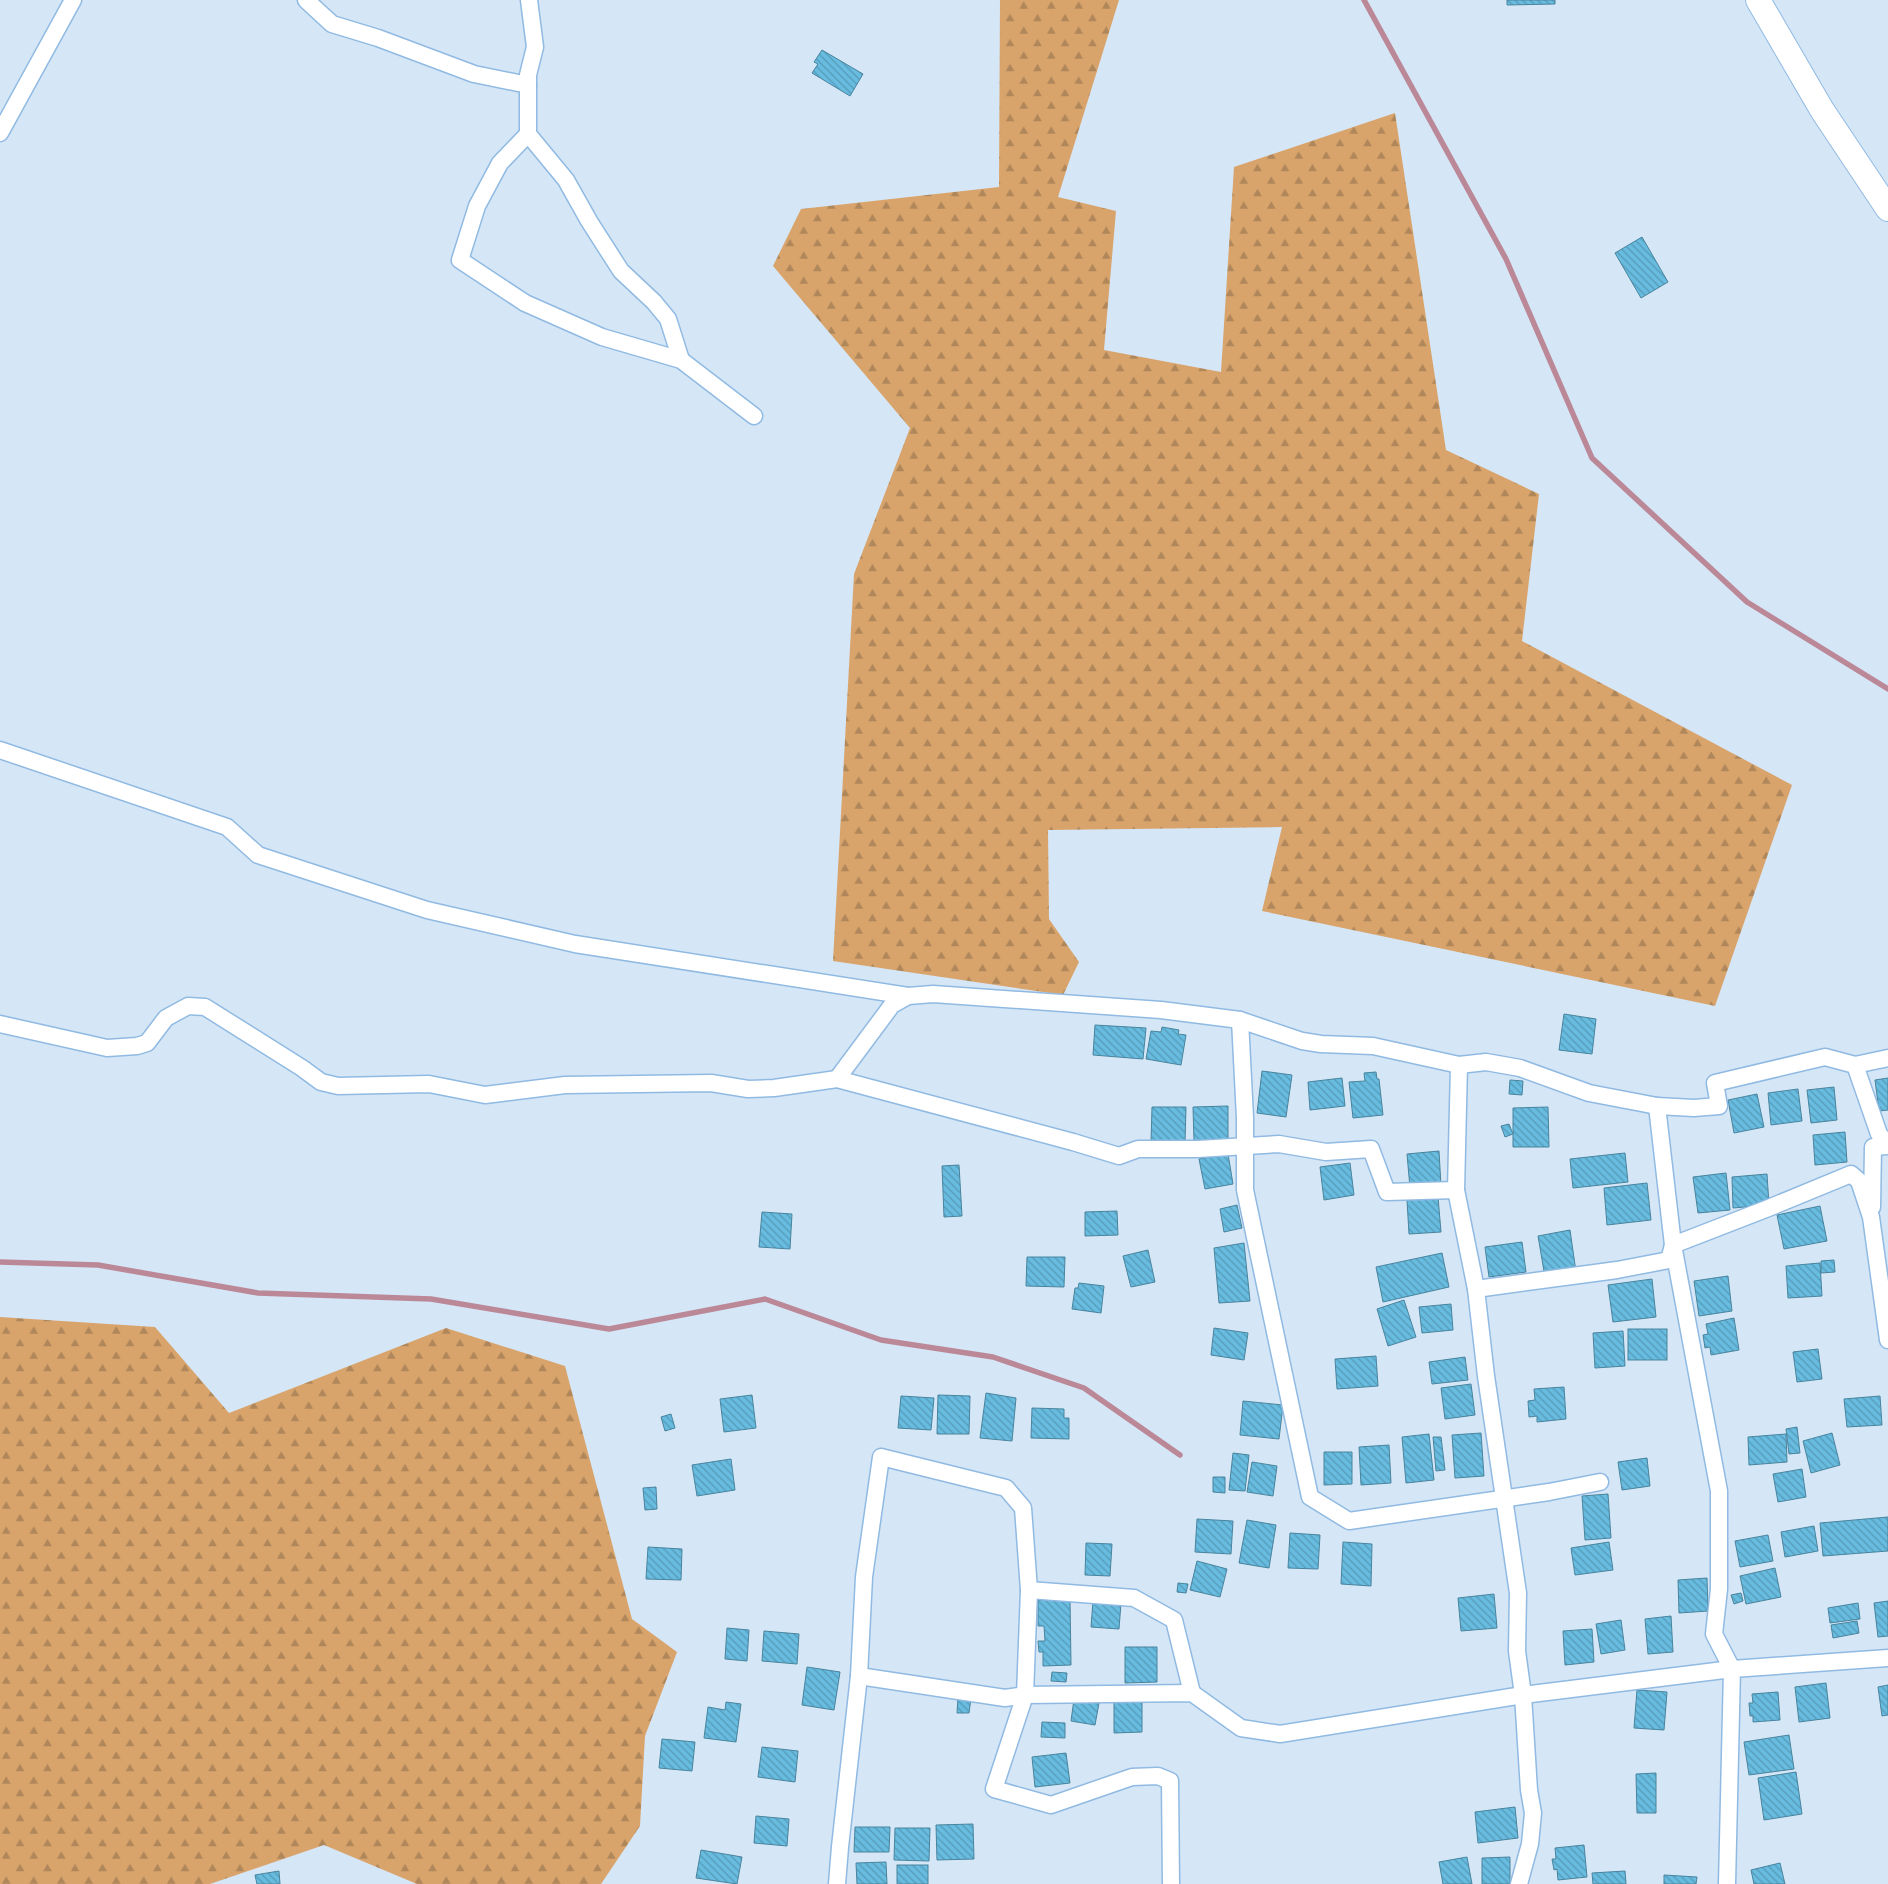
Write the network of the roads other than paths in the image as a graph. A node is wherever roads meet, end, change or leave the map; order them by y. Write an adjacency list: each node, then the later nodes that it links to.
1 (73, 0): 6 (street)
2 (306, 0): 5 (street)
3 (529, 0): 5 (street)
4 (1758, 0): 8 (main road)
5 (528, 85): 7 (street)
6 (0, 133)
7 (528, 134): 9 (street); 9 (street)
8 (1888, 209)
9 (681, 360): 10 (street)
10 (754, 416)
11 (0, 750): 12 (street)
12 (908, 996): 13 (street); 18 (street)
13 (1240, 1020): 16 (street); 20 (street)
14 (0, 1024): 18 (street)
15 (1888, 1058): 17 (street)
16 (1459, 1065): 19 (street); 22 (street)
17 (1855, 1065): 19 (street); 21 (street)
18 (836, 1079): 20 (street)
19 (1658, 1106): 24 (street)
20 (1245, 1146): 22 (street); 29 (street)
21 (1888, 1146): 23 (street)
22 (1456, 1190): 26 (street)
23 (1871, 1217): 24 (street); 25 (street)
24 (1673, 1245): 26 (street); 32 (street)
25 (1883, 1254): 27 (street)
26 (1476, 1289): 29 (street)
27 (1888, 1340)
28 (1600, 1482): 29 (street)
29 (1504, 1498): 36 (street)
30 (1029, 1590): 33 (street); 34 (street); 35 (street)
31 (1888, 1658): 32 (street)
32 (1732, 1669): 36 (street); 40 (street)
33 (859, 1676): 35 (street); 37 (street)
34 (1192, 1693): 35 (street); 36 (street)
35 (1025, 1695): 38 (street)
36 (1523, 1695): 39 (street)
37 (837, 1884)
38 (1171, 1884)
39 (1519, 1884)
40 (1727, 1884)

